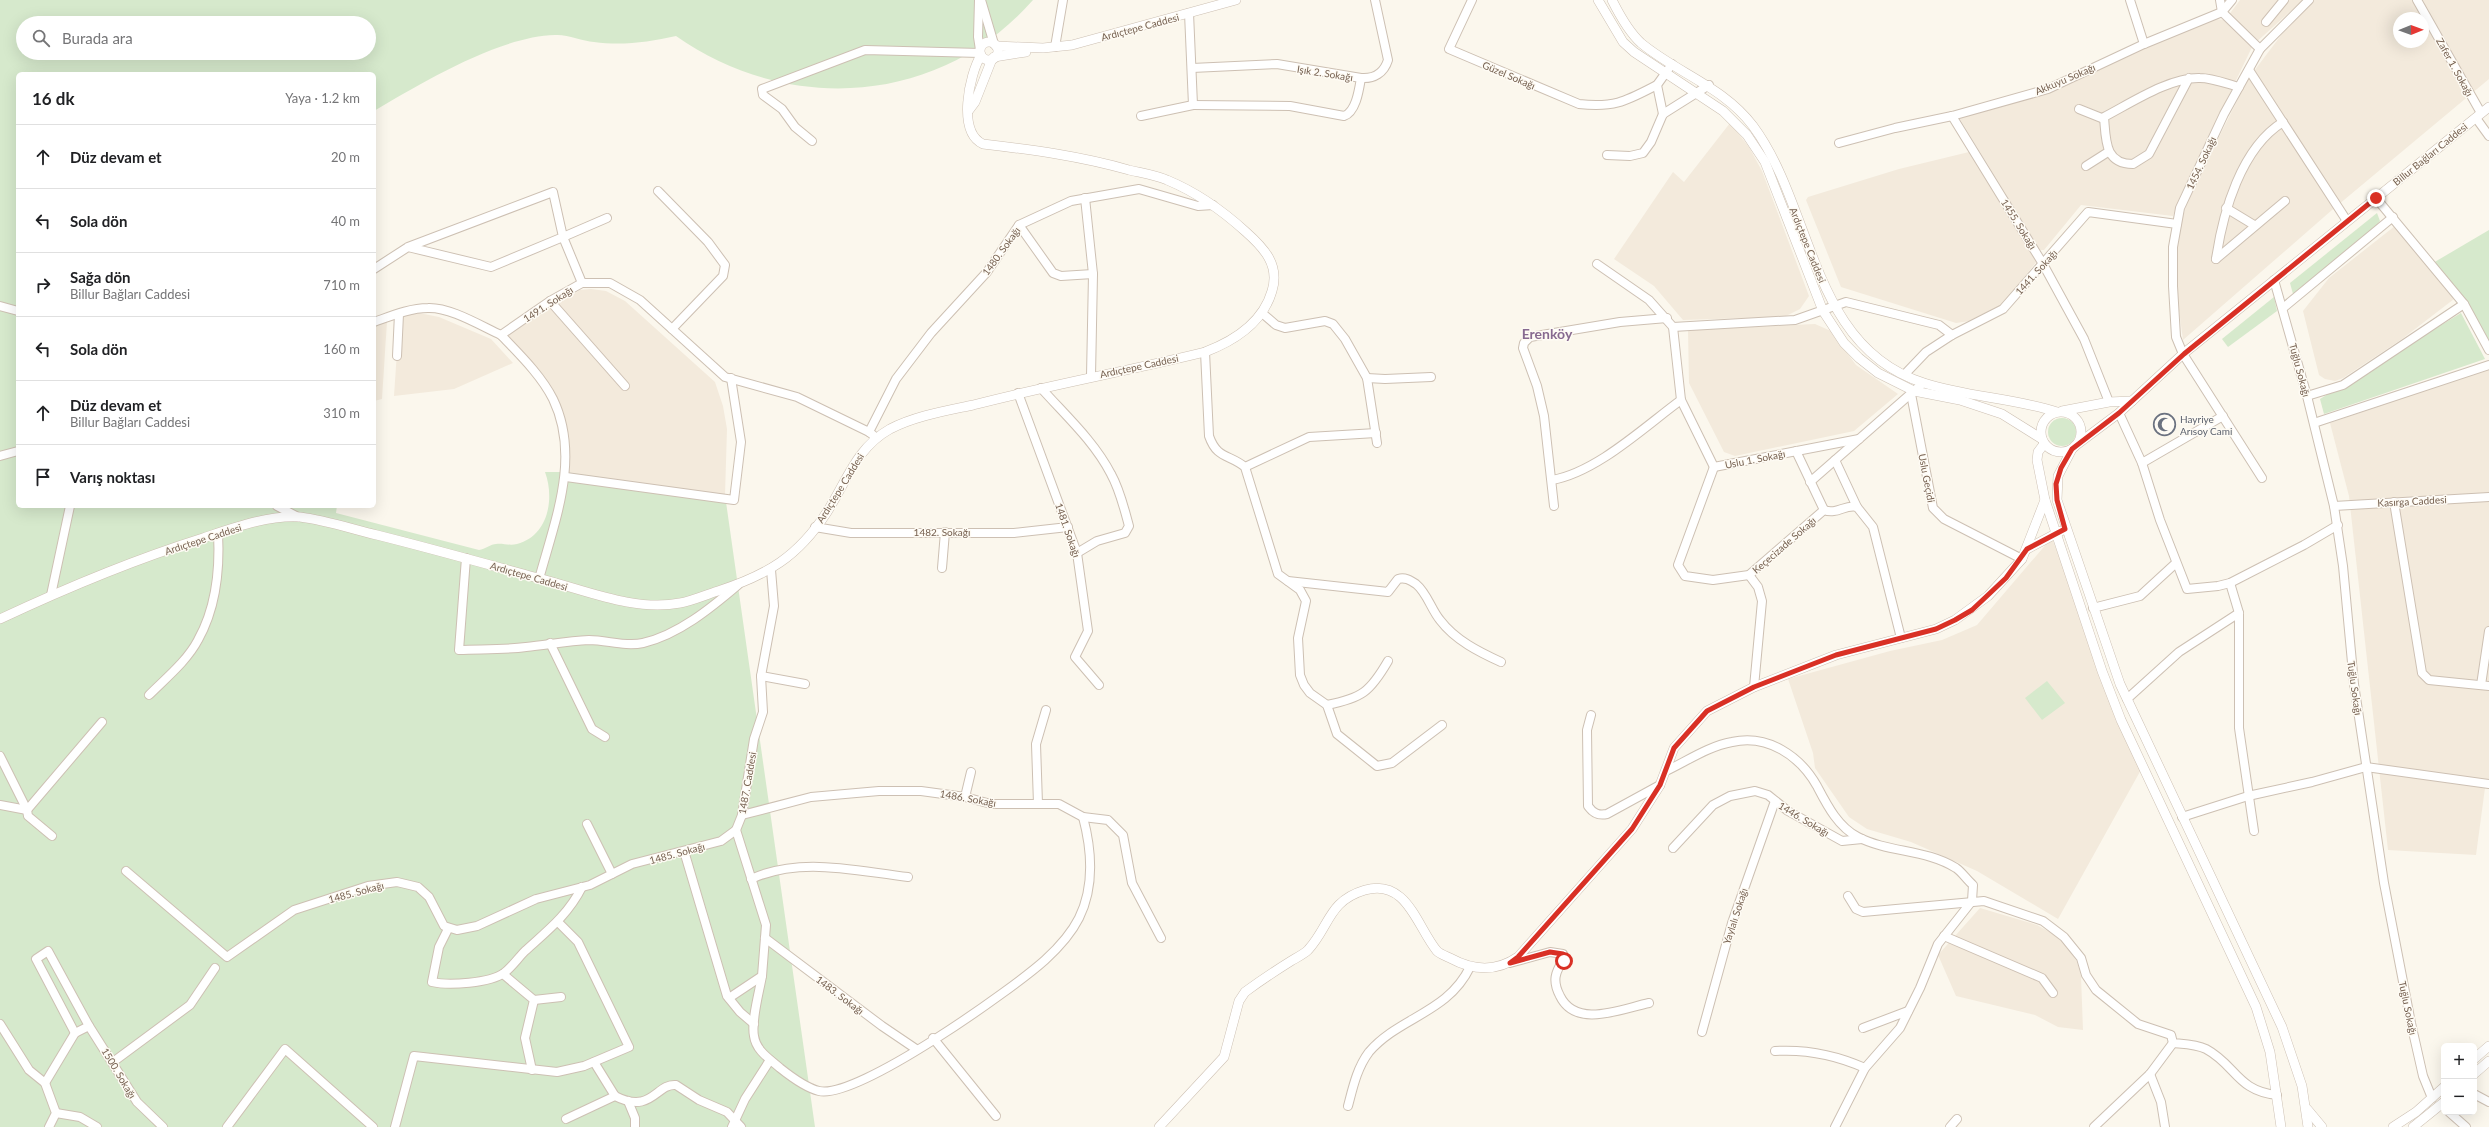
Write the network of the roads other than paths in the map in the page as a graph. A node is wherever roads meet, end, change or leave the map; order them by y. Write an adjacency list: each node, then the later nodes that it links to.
1 (980, 0): 18 (street); 22 (street)
2 (1063, 0): 19 (street)
3 (1236, 0): 15 (street, Ardıçtepe Caddesi)
4 (1375, 0): 28 (street, Işık 2. Sokağı)
5 (1472, 0): 30 (street, Güzel Sokağı)
6 (1598, 0): 27 (street)
7 (1612, 0): 24 (street, Ardıçtepe Caddesi)
8 (2130, 0): 17 (street)
9 (2220, 0): 14 (street)
10 (2232, 0): 14 (street, Akkuyu Sokağı)
11 (2284, 0): 16 (street)
12 (2309, 0): 21 (street, 1454. Sokağı)
13 (2417, 0): 39 (street, Zafer 1. Sokağı)
14 (2222, 12): 17 (street, Akkuyu Sokağı); 21 (street)
15 (1189, 14): 19 (street, Ardıçtepe Caddesi); 25 (street)
16 (2266, 22)
17 (2144, 44): 41 (street, Akkuyu Sokağı)
18 (995, 45): 20 (street, Ardıçtepe Caddesi); 22 (street); 23 (street)
19 (1055, 47): 20 (street, Ardıçtepe Caddesi)
20 (1043, 48): 23 (street, Ardıçtepe Caddesi)
21 (2260, 49): 26 (street, 1454. Sokağı)
22 (981, 52): 23 (street); 37 (street, Ardıçtepe Caddesi); 45 (street)
23 (993, 58): 37 (street)
24 (1672, 64): 27 (street); 31 (street, Ardıçtepe Caddesi)
25 (1192, 68): 28 (street, Işık 2. Sokağı); 34 (street)
26 (2249, 70): 32 (street, 1454. Sokağı); 43 (street)
27 (1666, 73): 30 (street); 33 (street)
28 (1361, 78): 34 (street)
29 (2189, 78): 32 (street); 42 (street); 47 (street)
30 (1657, 85): 38 (street)
31 (1709, 85): 33 (street); 72 (street, Ardıçtepe Caddesi)
32 (2239, 87): 59 (street, 1454. Sokağı)
33 (1696, 93): 38 (street); 76 (street)
34 (1193, 105): 40 (street)
35 (2489, 107): 39 (street, Billur Bağları Caddesi)
36 (2079, 109): 42 (street)
37 (969, 110): 54 (street, Ardıçtepe Caddesi)
38 (1663, 114): 48 (street)
39 (2478, 115): 44 (street, Zafer 1. Sokağı); 52 (street, Billur Bağları Caddesi)
40 (1141, 116)
41 (1952, 116): 46 (street, Akkuyu Sokağı); 65 (street, 1455. Sokağı)
42 (2104, 119): 47 (street)
43 (2283, 122): 55 (street); 58 (street)
44 (2489, 136)
45 (812, 141)
46 (1839, 143)
47 (2108, 152): 49 (street)
48 (1607, 155)
49 (2086, 166)
50 (658, 191): 82 (street)
51 (1085, 198): 54 (street, 1480. Sokağı); 60 (street, 1480. Sokağı); 67 (street)
52 (2376, 198): 57 (street); 58 (street, Billur Bağları Caddesi)
53 (2285, 201): 61 (street)
54 (1213, 205): 77 (street, Ardıçtepe Caddesi)
55 (2226, 208): 61 (street); 61 (street)
56 (607, 218): 62 (street)
57 (2393, 218): 71 (street); 74 (street)
58 (2347, 222): 68 (street, Billur Bağları Caddesi)
59 (2177, 224): 65 (street, 1441. Sokağı); 87 (street, 1454. Sokağı)
60 (1019, 225): 67 (street); 108 (street, 1480. Sokağı)
61 (2254, 225)
62 (562, 237): 63 (street); 63 (street); 69 (street)
63 (408, 247): 66 (street)
64 (1598, 264): 79 (street)
65 (2043, 264): 84 (street, 1441. Sokağı); 103 (street, 1455. Sokağı)
66 (376, 268)
67 (1094, 274): 91 (street)
68 (2274, 280): 74 (street, Tuğlu Sokağı); 87 (street, Billur Bağları Caddesi)
69 (582, 283): 70 (street, 1491. Sokağı); 82 (street, 1491. Sokağı)
70 (550, 301): 83 (street, 1491. Sokağı); 96 (street)
71 (2464, 304): 85 (street); 100 (street)
72 (1834, 305): 76 (street); 84 (street); 90 (street, Ardıçtepe Caddesi)
73 (0, 306): 75 (street)
74 (2283, 308): 100 (street, Tuğlu Sokağı)
75 (16, 310)
76 (1823, 311): 81 (street); 99 (street)
77 (1262, 313): 86 (street, Ardıçtepe Caddesi); 94 (street)
78 (399, 314): 80 (street); 83 (street); 88 (street)
79 (1667, 318): 81 (street); 124 (street)
80 (376, 321)
81 (1673, 327): 101 (street, Uslu 1. Sokağı)
82 (672, 329): 93 (street, 1491. Sokağı)
83 (501, 335): 122 (street)
84 (1952, 335): 90 (street, 1441. Sokağı)
85 (2489, 350)
86 (1205, 352): 91 (street, Ardıçtepe Caddesi); 120 (street)
87 (2184, 354): 102 (street, Billur Bağları Caddesi); 106 (street, 1454. Sokağı)
88 (397, 356)
89 (2489, 365): 107 (street)
90 (1905, 374): 95 (street, Ardıçtepe Caddesi)
91 (1091, 376): 97 (street, Ardıçtepe Caddesi)
92 (1431, 377): 94 (street)
93 (731, 378): 108 (street, 1491. Sokağı); 122 (street)
94 (1367, 378): 109 (street)
95 (1923, 383): 99 (street); 104 (street, Ardıçtepe Caddesi)
96 (625, 386)
97 (1041, 388): 98 (street, Ardıçtepe Caddesi); 144 (street)
98 (1018, 393): 110 (street, Ardıçtepe Caddesi); 138 (street, 1481. Sokağı)
99 (1912, 393): 111 (street); 112 (street); 146 (street, Uslu Geçidi)
100 (2307, 396): 107 (street, Tuğlu Sokağı)
101 (1681, 400): 121 (street, Uslu 1. Sokağı); 124 (street)
102 (2132, 401): 103 (street); 105 (street, Billur Bağları Caddesi)
103 (2109, 402): 104 (street)
104 (2059, 412): 112 (street); 114 (street)
105 (2119, 413): 114 (street, Billur Bağları Caddesi); 119 (street)
106 (2223, 416): 119 (street); 123 (street, 1454. Sokağı)
107 (2314, 423): 130 (street, Tuğlu Sokağı)
108 (870, 432): 110 (street)
109 (1376, 433): 113 (street); 120 (street)
110 (877, 439): 137 (street, Ardıçtepe Caddesi)
111 (1860, 439): 115 (street, Uslu 1. Sokağı); 118 (street)
112 (2043, 442): 114 (street); 127 (street)
113 (1377, 443)
114 (2074, 448): 139 (street)
115 (1796, 451): 121 (street, Uslu 1. Sokağı); 125 (street, Keçecizade Sokağı)
116 (16, 452): 117 (street)
117 (0, 456)
118 (1835, 460): 125 (street); 131 (street)
119 (2142, 463): 147 (street)
120 (1245, 467): 152 (street)
121 (1714, 467): 150 (street, Keçecizade Sokağı)
122 (566, 477): 151 (street)
123 (2262, 478)
124 (1552, 480): 129 (street)
125 (1810, 482): 134 (street, Keçecizade Sokağı)
126 (2489, 497): 128 (street, Kasırga Caddesi)
127 (2046, 500): 142 (street); 143 (street)
128 (2394, 502): 130 (street, Kasırga Caddesi); 167 (street)
129 (1554, 506)
130 (2334, 506): 136 (street, Tuğlu Sokağı)
131 (1857, 507): 134 (street); 160 (street)
132 (70, 508): 155 (street)
133 (281, 508): 135 (street)
134 (1824, 510): 150 (street, Keçecizade Sokağı)
135 (299, 517): 141 (street, Ardıçtepe Caddesi); 145 (street, Ardıçtepe Caddesi)
136 (2338, 525): 153 (street); 178 (street, Tuğlu Sokağı)
137 (815, 527): 140 (street, 1482. Sokağı); 149 (street, Ardıçtepe Caddesi)
138 (1068, 527): 140 (street, 1482. Sokağı); 144 (street, 1481. Sokağı)
139 (2065, 529): 142 (street); 156 (street)
140 (945, 532): 148 (street)
141 (218, 533): 155 (street, Ardıçtepe Caddesi); 169 (street)
142 (2056, 533): 143 (street); 244 (street)
143 (2027, 549): 146 (street)
144 (1077, 553): 166 (street, 1481. Sokağı)
145 (466, 558): 151 (street, Ardıçtepe Caddesi); 161 (street)
146 (2022, 559): 160 (street)
147 (2176, 563): 153 (street); 156 (street)
148 (942, 568)
149 (771, 570): 154 (street, Ardıçtepe Caddesi); 164 (street, 1487. Caddesi)
150 (1749, 575): 168 (street)
151 (539, 579): 154 (street, Ardıçtepe Caddesi)
152 (1287, 581): 163 (street); 171 (street)
153 (2230, 583): 157 (street)
154 (739, 584): 161 (street)
155 (51, 595): 158 (street, Ardıçtepe Caddesi)
156 (2093, 608): 170 (street)
157 (2239, 613): 170 (street); 183 (street)
158 (0, 619)
159 (2489, 631): 167 (street)
160 (1902, 638): 168 (street)
161 (550, 643): 176 (street)
162 (1388, 660): 171 (street)
163 (1501, 662)
164 (761, 676): 165 (street); 189 (street, 1487. Caddesi)
165 (805, 684)
166 (1099, 685)
167 (2485, 686)
168 (1754, 687): 179 (street)
169 (149, 695)
170 (2127, 699): 191 (street)
171 (1327, 705): 175 (street)
172 (1046, 710): 186 (street)
173 (1591, 715): 182 (street)
174 (102, 722): 188 (street)
175 (1442, 725)
176 (604, 737)
177 (0, 756): 188 (street)
178 (2366, 767): 181 (street); 183 (street); 247 (street, Tuğlu Sokağı)
179 (1666, 771): 182 (street); 196 (street)
180 (972, 772): 184 (street)
181 (2489, 784)
182 (1660, 785): 211 (street)
183 (2248, 796): 191 (street); 194 (street)
184 (965, 797): 186 (street, 1486. Sokağı); 189 (street, 1486. Sokağı)
185 (1775, 801): 196 (street, 1446. Sokağı); 197 (street, 1446. Sokağı); 226 (street, Yaylalı Sokağı)
186 (1038, 804): 190 (street, 1486. Sokağı)
187 (0, 805): 188 (street)
188 (27, 810): 195 (street)
189 (742, 815): 193 (street, 1487. Caddesi)
190 (1083, 817): 210 (street, 1486. Sokağı); 228 (street)
191 (2182, 817): 252 (street)
192 (587, 824): 200 (street)
193 (736, 830): 198 (street, 1485. Sokağı); 202 (street)
194 (2254, 831)
195 (52, 836)
196 (1863, 838): 205 (street)
197 (1673, 848)
198 (684, 851): 200 (street, 1485. Sokağı); 218 (street)
199 (126, 871): 207 (street, 1485. Sokağı)
200 (612, 874): 203 (street, 1485. Sokağı)
201 (908, 876): 202 (street)
202 (752, 879): 209 (street)
203 (582, 888): 206 (street); 207 (street, 1485. Sokağı)
204 (1848, 896): 205 (street)
205 (1972, 901): 208 (street); 229 (street)
206 (558, 922): 214 (street); 237 (street)
207 (448, 929): 214 (street)
208 (1944, 936): 216 (street); 221 (street)
209 (765, 938): 215 (street); 231 (street, 1483. Sokağı)
210 (1161, 938)
211 (1510, 963): 212 (street); 220 (street)
212 (1470, 967): 250 (street); 267 (street)
213 (215, 968): 236 (street)
214 (503, 974): 219 (street)
215 (762, 976): 218 (street); 223 (street)
216 (2053, 993)
217 (561, 996): 219 (street)
218 (729, 998): 223 (street)
219 (534, 1000): 239 (street)
220 (1649, 1003)
221 (1908, 1011): 225 (street); 238 (street)
222 (0, 1024): 242 (street)
223 (754, 1024): 234 (street)
224 (89, 1026): 227 (street); 227 (street, 1500. Sokağı); 236 (street, 1500. Sokağı)
225 (1863, 1028)
226 (1702, 1032)
227 (75, 1033): 242 (street)
228 (933, 1038): 231 (street); 255 (street)
229 (2173, 1043): 241 (street); 244 (street)
230 (2489, 1046): 233 (street)
231 (916, 1049): 234 (street)
232 (1775, 1051): 238 (street)
233 (2477, 1057)
234 (770, 1060): 258 (street)
235 (2489, 1060): 240 (street)
236 (113, 1062): 261 (street, 1500. Sokağı)
237 (594, 1062): 239 (street); 245 (street)
238 (1865, 1068): 268 (street)
239 (532, 1070): 264 (street)
240 (2477, 1071)
241 (2150, 1074): 270 (street); 271 (street)
242 (44, 1083): 253 (street)
243 (2441, 1090): 247 (street)
244 (2277, 1095): 272 (street)
245 (615, 1096): 248 (street); 256 (street)
246 (2477, 1096): 249 (street)
247 (2432, 1098): 275 (street)
248 (628, 1101): 258 (street); 265 (street)
249 (2489, 1102)
250 (1348, 1106)
251 (2441, 1106): 276 (street)
252 (2307, 1109): 273 (street); 274 (street)
253 (56, 1113): 259 (street); 260 (street)
254 (2452, 1115): 277 (street)
255 (996, 1116)
256 (566, 1119)
257 (1957, 1119): 269 (street)
258 (734, 1123): 266 (street)
259 (49, 1127)
260 (97, 1127)
261 (163, 1127)
262 (226, 1127): 263 (street)
263 (373, 1127)
264 (395, 1127)
265 (635, 1127)
266 (741, 1127)
267 (1159, 1127)
268 (1835, 1127)
269 (1950, 1127)
270 (2094, 1127)
271 (2165, 1127)
272 (2280, 1127)
273 (2308, 1127)
274 (2322, 1127)
275 (2393, 1127)
276 (2413, 1127)
277 (2466, 1127)

